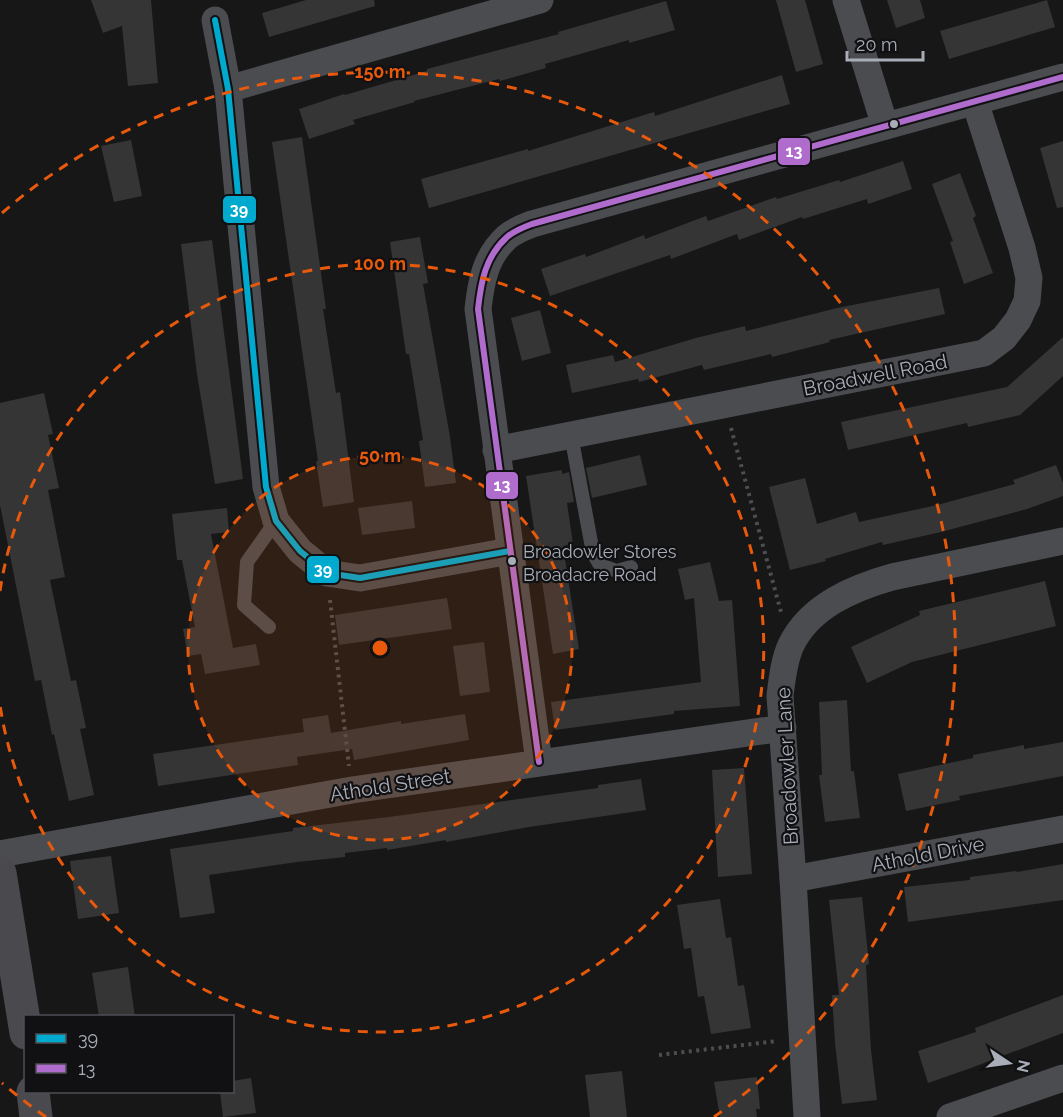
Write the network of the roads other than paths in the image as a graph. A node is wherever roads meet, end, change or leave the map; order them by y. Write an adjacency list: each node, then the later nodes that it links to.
1 (540, 0): 5 (street)
2 (846, 0): 7 (street)
3 (215, 20): 5 (street)
4 (1063, 77): 6 (street)
5 (228, 89): 10 (street)
6 (975, 102): 7 (street); 8 (street, Broadwell Road)
7 (885, 126): 9 (street)
8 (571, 435): 9 (street, Broadwell Road); 13 (lane)
9 (496, 450): 12 (street)
10 (276, 521): 12 (street); 14 (lane)
11 (1063, 541): 15 (street, Broadowler Lane)
12 (510, 551): 16 (street)
13 (631, 567)
14 (269, 627)
15 (783, 728): 16 (street, Athold Street); 20 (street, Broadowler Lane)
16 (539, 762): 18 (street, Athold Street)
17 (1063, 829): 20 (street, Athold Drive)
18 (0, 854)
19 (0, 873): 21 (street)
20 (793, 879): 25 (street, Broadowler Lane)
21 (24, 1021)
22 (1063, 1078): 26 (street)
23 (33, 1093): 24 (street)
24 (36, 1117)
25 (807, 1117)
26 (950, 1117)

